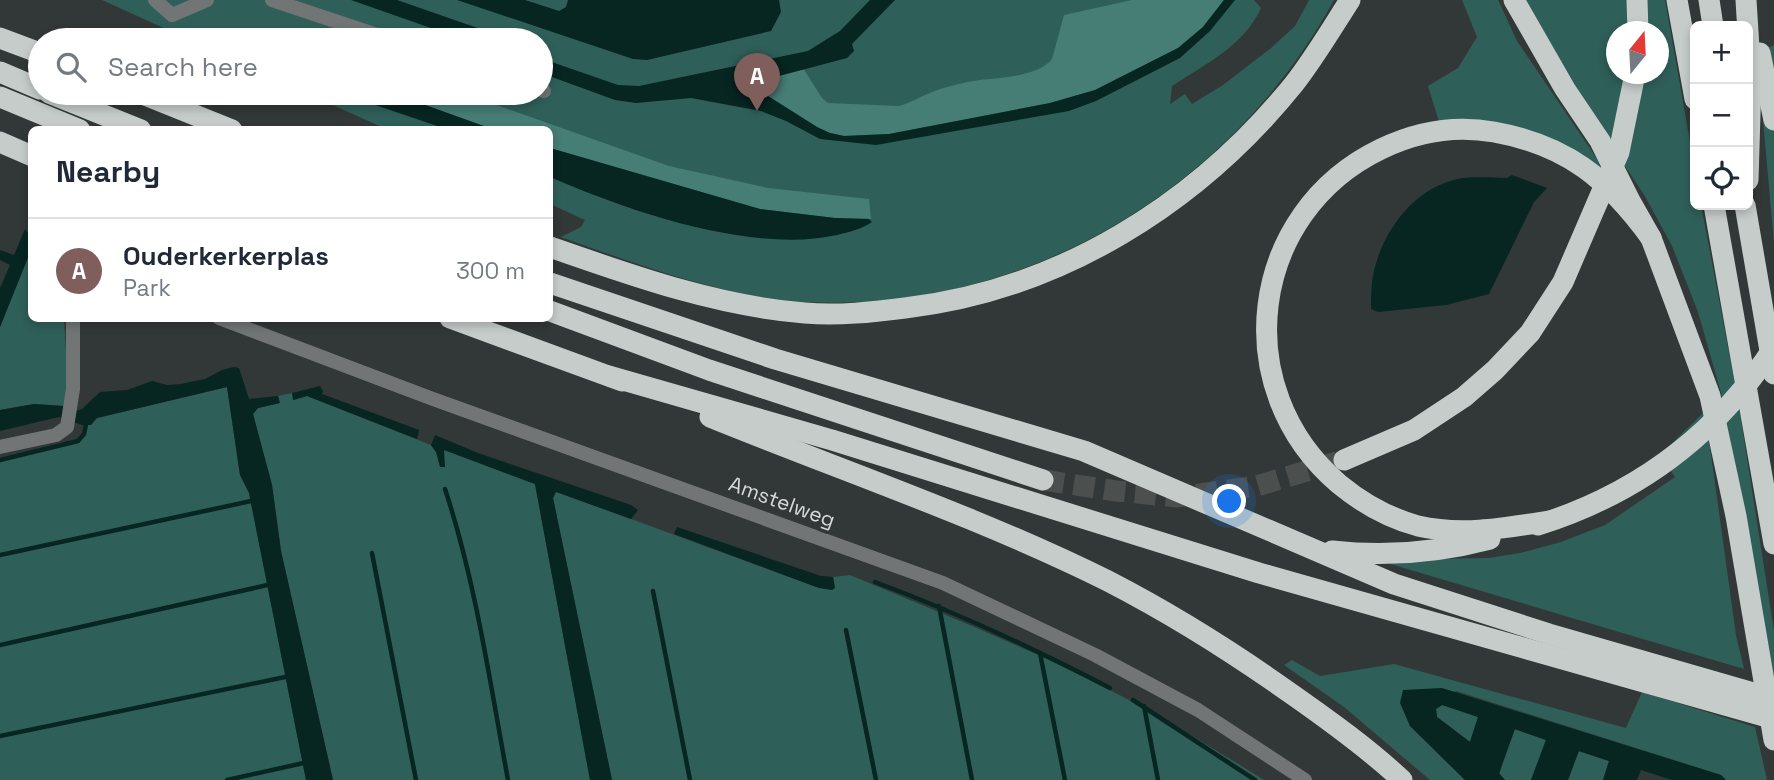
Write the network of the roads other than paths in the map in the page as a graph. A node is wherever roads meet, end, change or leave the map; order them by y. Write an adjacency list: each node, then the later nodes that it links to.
1 (155, 0): 2 (street)
2 (207, 0)
3 (272, 0): 12 (street)
4 (1350, 0): 32 (highway)
5 (1514, 0): 31 (highway)
6 (1637, 0): 10 (highway)
7 (1677, 0): 18 (highway)
8 (1709, 0): 11 (highway)
9 (1748, 0): 22 (highway); 27 (highway)
10 (1638, 21)
11 (1712, 21)
12 (356, 28)
13 (0, 38): 14 (highway)
14 (28, 48)
15 (0, 72): 16 (highway)
16 (28, 84)
17 (1633, 84): 42 (highway)
18 (1692, 84)
19 (0, 97): 23 (highway)
20 (79, 105): 24 (highway)
21 (171, 105): 25 (highway)
22 (1774, 120)
23 (69, 126)
24 (131, 126)
25 (222, 126)
26 (0, 142): 28 (highway)
27 (1749, 147)
28 (28, 154)
29 (1715, 210): 45 (highway)
30 (1746, 210): 39 (highway)
31 (1651, 238): 44 (highway); 50 (highway)
32 (553, 248)
33 (553, 284): 46 (highway)
34 (553, 312): 43 (highway)
35 (72, 322): 41 (street)
36 (230, 322): 51 (street, Amstelweg)
37 (461, 322): 40 (highway)
38 (1774, 347): 44 (highway)
39 (1774, 374)
40 (609, 376): 47 (highway); 52 (highway)
41 (0, 447)
42 (1344, 460)
43 (1043, 480)
44 (1549, 521): 46 (highway)
45 (1774, 544)
46 (1312, 549): 47 (highway)
47 (1697, 686): 48 (highway); 49 (highway)
48 (1774, 699)
49 (1774, 719)
50 (1774, 740)
51 (1306, 780)
52 (1402, 780)

